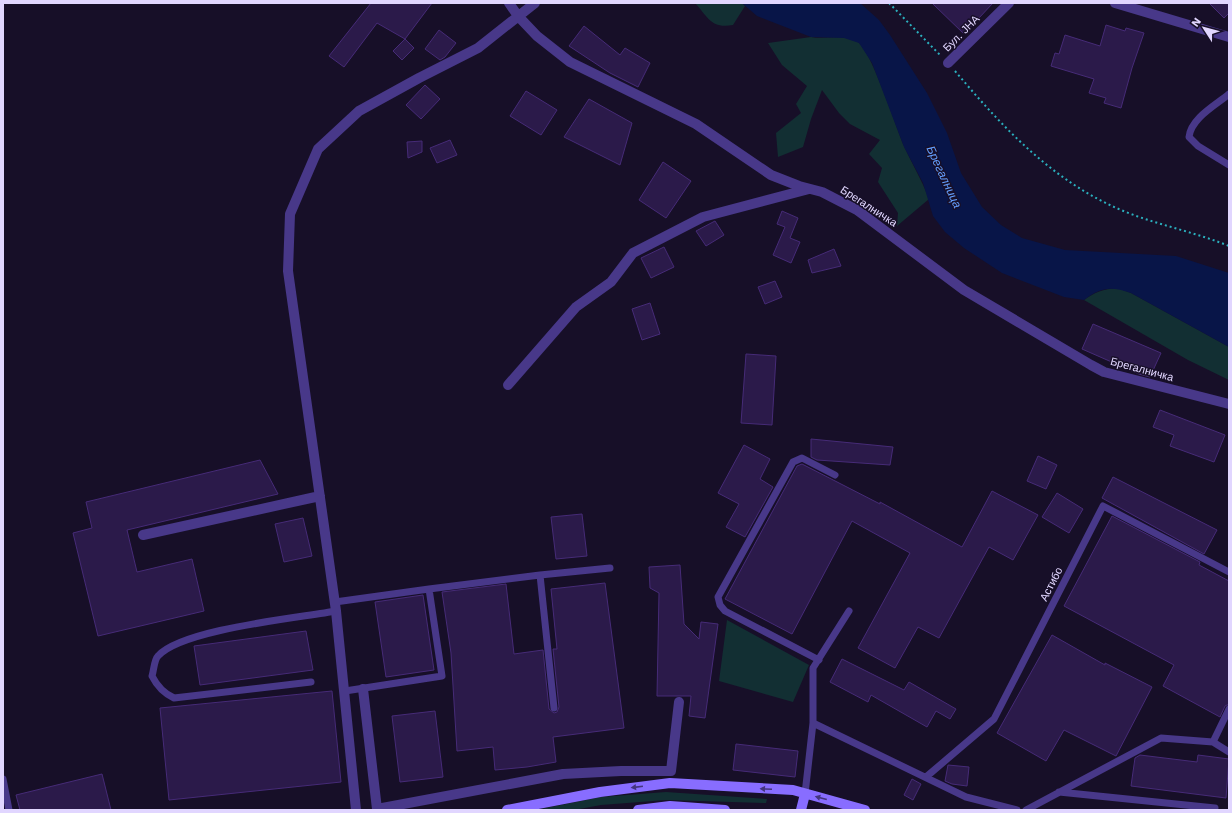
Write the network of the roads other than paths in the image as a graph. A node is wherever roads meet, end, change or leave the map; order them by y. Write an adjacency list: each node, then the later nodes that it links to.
1 (510, 3): 5 (street, Брегалничка)
2 (535, 3): 5 (street)
3 (1009, 3): 7 (street, Бул. ЈНА)
4 (1115, 3): 6 (street)
5 (518, 16): 10 (street, Брегалничка); 14 (street)
6 (1229, 37)
7 (948, 63)
8 (1229, 94): 9 (lane)
9 (1229, 165)
10 (811, 188): 11 (street); 12 (street, Брегалничка)
11 (508, 385)
12 (1229, 404)
13 (835, 475): 22 (lane)
14 (320, 496): 15 (street); 20 (street)
15 (143, 536)
16 (610, 568): 18 (lane)
17 (1229, 572): 32 (lane, Астибо)
18 (540, 575): 19 (lane); 27 (lane)
19 (430, 589): 20 (lane); 24 (lane)
20 (336, 607): 23 (lane); 25 (street)
21 (848, 611): 22 (lane)
22 (819, 660): 29 (lane)
23 (311, 682)
24 (363, 689): 25 (lane); 26 (street)
25 (345, 691): 38 (street)
26 (679, 702)
27 (554, 708)
28 (1229, 709): 30 (lane)
29 (813, 723): 32 (lane); 35 (lane)
30 (1213, 742): 31 (lane); 34 (lane)
31 (1229, 752)
32 (926, 777): 44 (lane)
33 (3, 780): 37 (lane)
34 (1058, 792): 36 (lane); 45 (lane)
35 (805, 794): 39 (main road, one-way to 39); 42 (main road); 43 (main road, one-way to 35)
36 (1215, 808)
37 (9, 810)
38 (356, 810)
39 (507, 810)
40 (638, 810): 41 (main road)
41 (725, 810)
42 (801, 810)
43 (865, 810)
44 (1017, 810)
45 (1026, 810)

